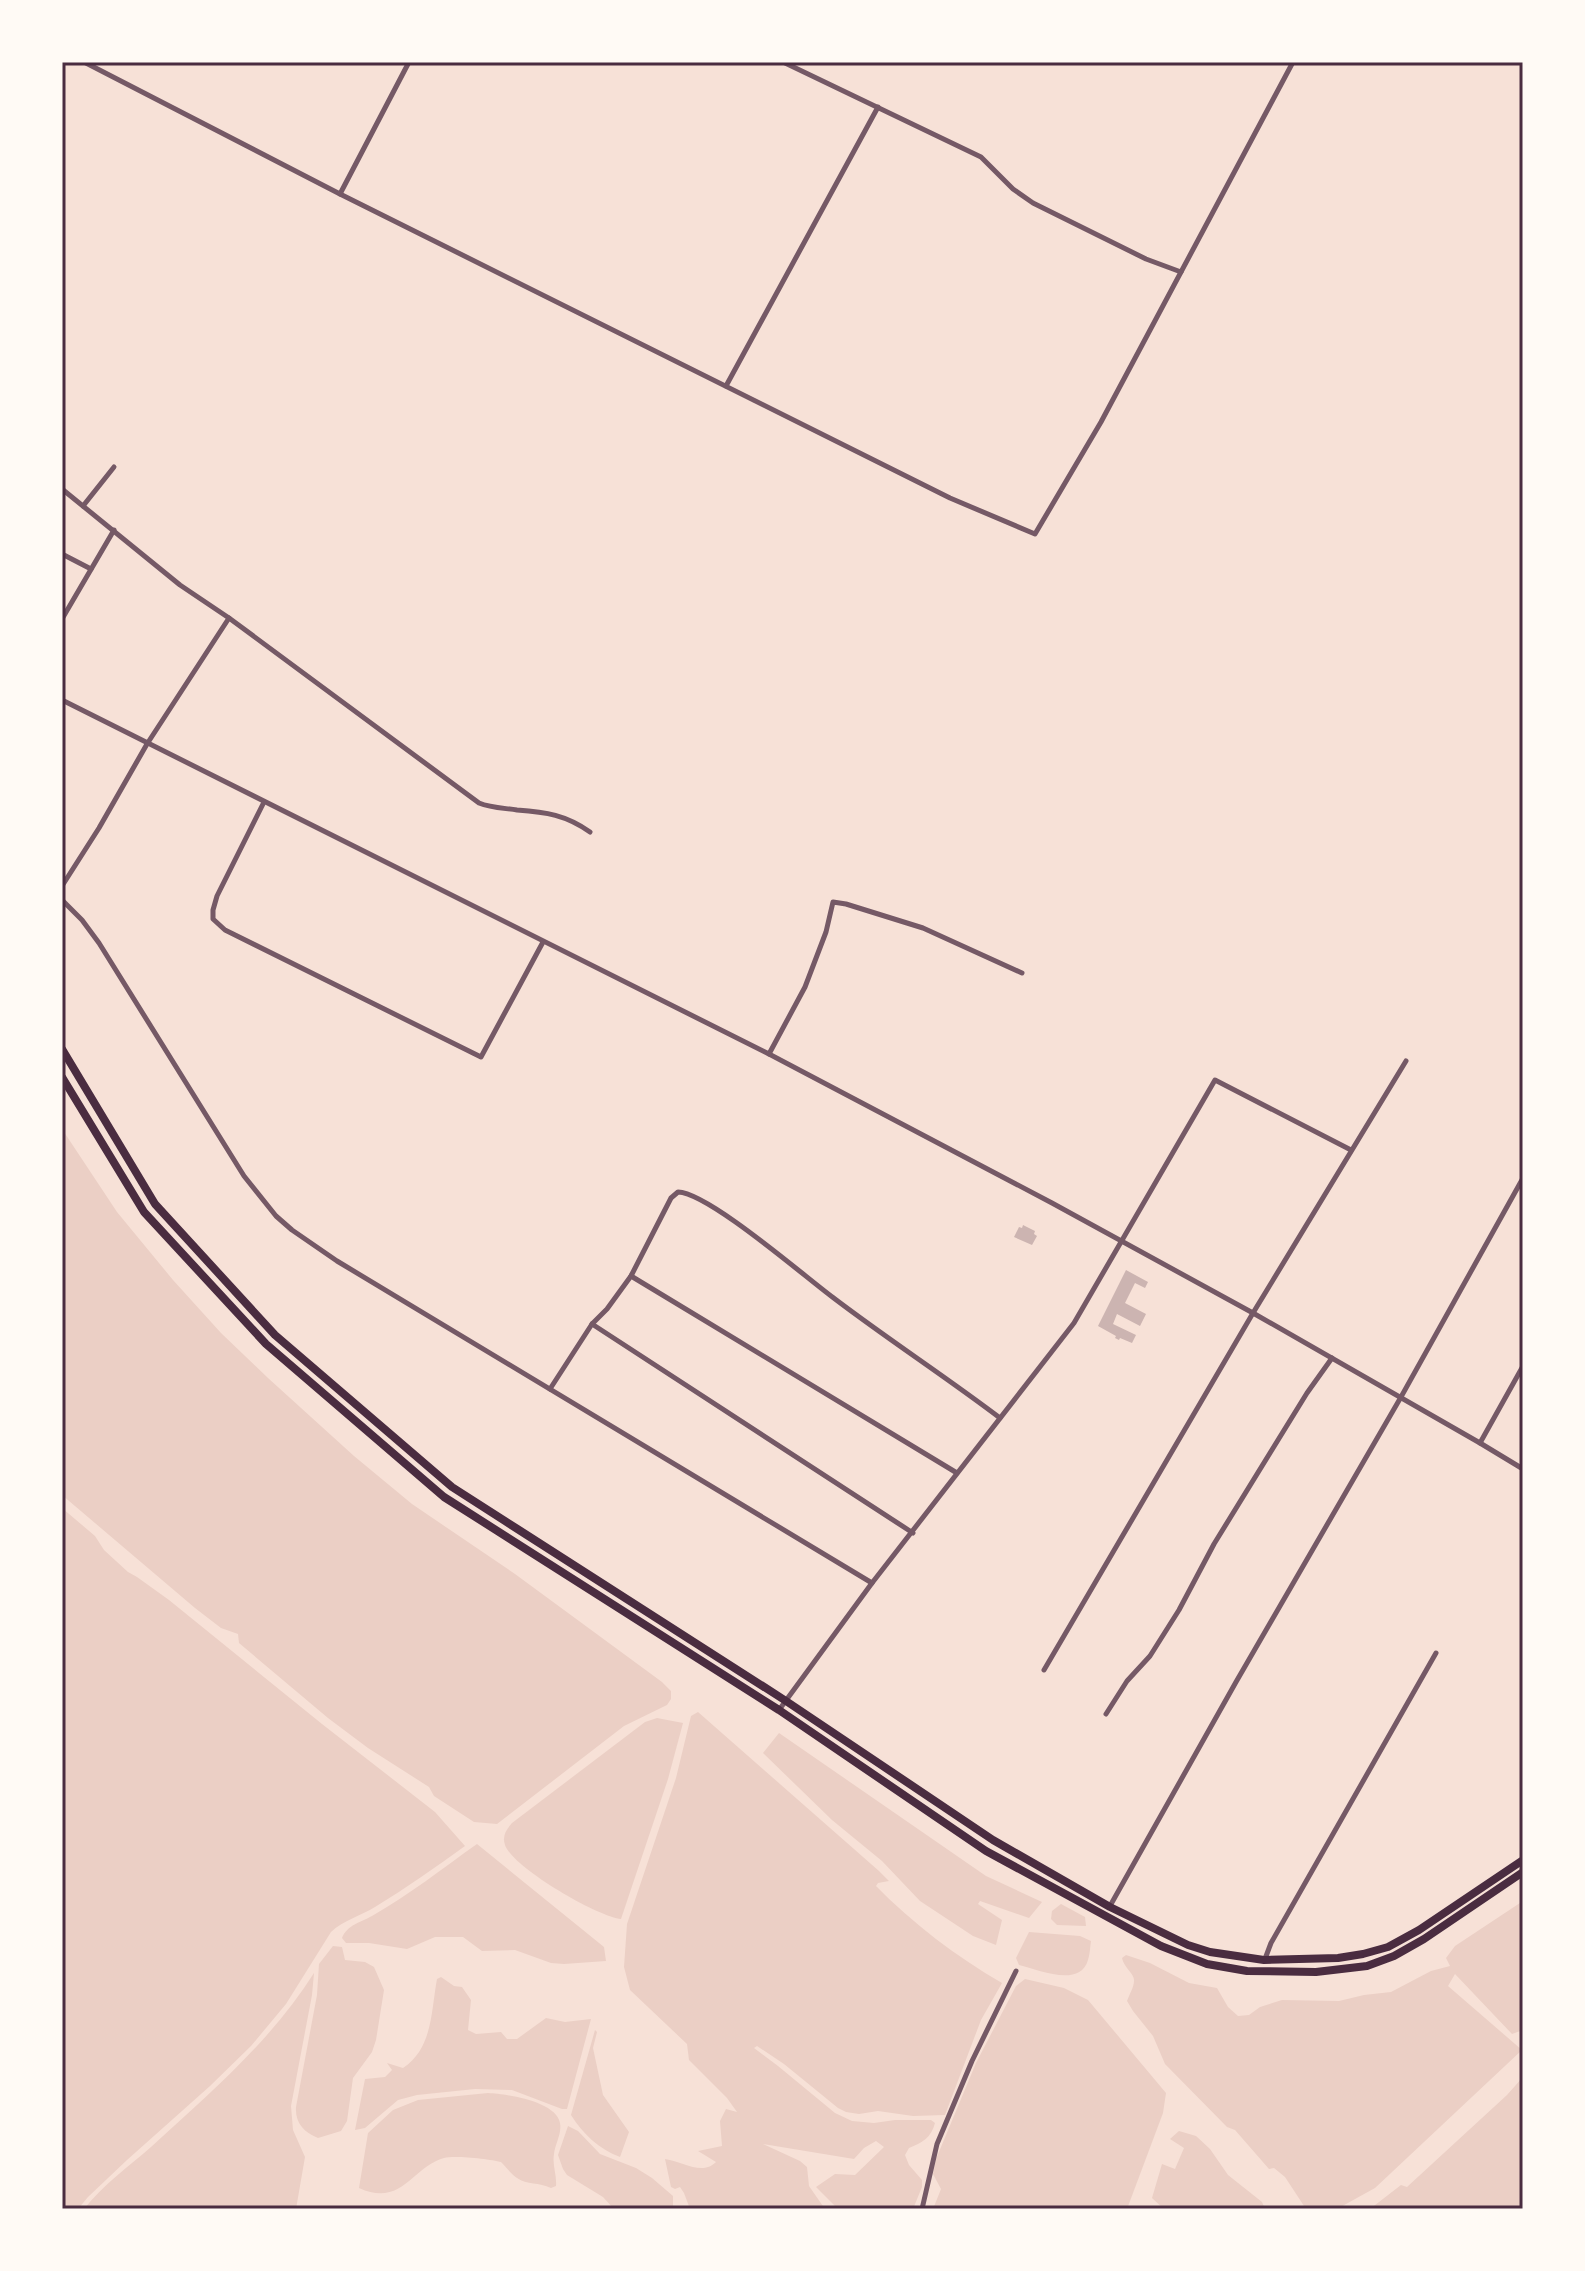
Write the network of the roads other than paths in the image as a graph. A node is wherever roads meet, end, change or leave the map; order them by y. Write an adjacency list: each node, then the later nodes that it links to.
1 (84, 62): 6 (street)
2 (409, 62): 6 (street)
3 (783, 62): 5 (street)
4 (1293, 62): 7 (street)
5 (878, 107): 7 (street); 8 (street)
6 (340, 194): 8 (street)
7 (1181, 272): 8 (street)
8 (726, 386)
9 (114, 467): 11 (street)
10 (62, 489): 11 (street)
11 (83, 506): 12 (street)
12 (114, 530): 14 (street); 15 (street)
13 (62, 554): 14 (street)
14 (91, 569): 16 (street)
15 (229, 618): 18 (street); 20 (street)
16 (62, 619)
17 (62, 700): 18 (street)
18 (147, 744): 19 (street); 21 (street)
19 (264, 802): 23 (street); 23 (street)
20 (590, 832)
21 (62, 886)
22 (62, 900): 37 (street)
23 (543, 942): 26 (street)
24 (1022, 973): 26 (street)
25 (62, 1049): 47 (main road)
26 (769, 1054): 31 (street)
27 (1406, 1061): 29 (street)
28 (62, 1077): 48 (main road)
29 (1351, 1150): 31 (street); 33 (street)
30 (1523, 1178): 38 (street)
31 (1123, 1241): 33 (street); 39 (street)
32 (631, 1276): 34 (street); 39 (street); 42 (street)
33 (1253, 1313): 35 (street); 46 (street)
34 (592, 1324): 37 (street); 43 (street)
35 (1332, 1358): 38 (street); 49 (street)
36 (1523, 1366): 40 (street)
37 (550, 1389): 44 (street)
38 (1401, 1397): 40 (street); 52 (street)
39 (1000, 1418): 42 (street)
40 (1480, 1443): 41 (street)
41 (1523, 1469)
42 (957, 1473): 43 (street)
43 (913, 1533): 44 (street)
44 (872, 1583): 47 (street)
45 (1436, 1653): 53 (street)
46 (1044, 1670)
47 (786, 1701): 48 (street); 52 (main road)
48 (779, 1710): 51 (main road)
49 (1106, 1714)
50 (1523, 1860): 53 (main road)
51 (1523, 1872)
52 (1110, 1907): 53 (main road)
53 (1264, 1960)
54 (1016, 1971): 55 (street)
55 (922, 2209)

